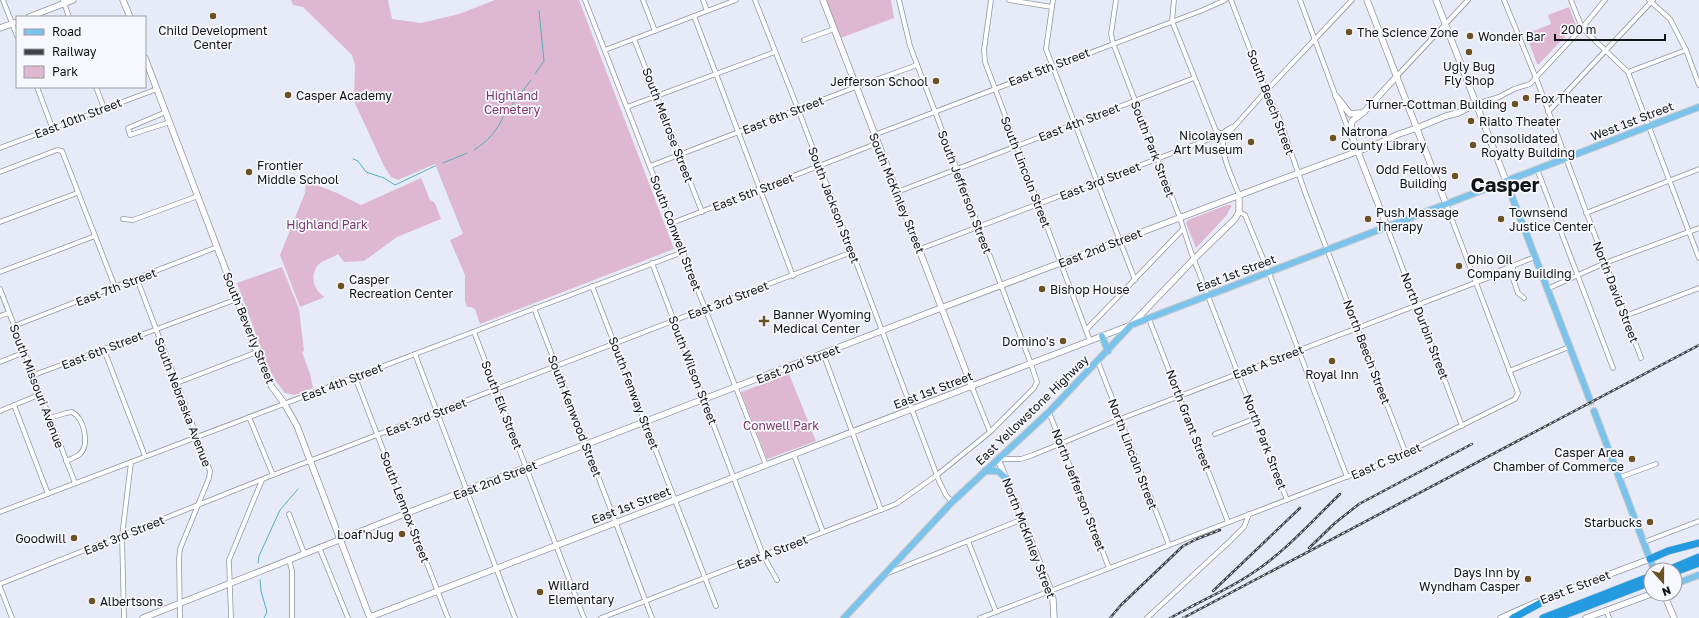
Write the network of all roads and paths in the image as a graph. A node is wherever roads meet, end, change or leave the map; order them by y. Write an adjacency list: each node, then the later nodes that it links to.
1 (3, 0): 35 (street)
2 (73, 0): 27 (main road)
3 (124, 0): 32 (main road)
4 (585, 0): 45 (street, South Conwell Street)
5 (643, 0): 40 (street)
6 (703, 0): 29 (street)
7 (736, 0): 29 (street)
8 (754, 0): 48 (street, South Jackson Street)
9 (823, 0): 39 (main road, South McKinley Street)
10 (899, 0): 50 (street, South Jefferson Street)
11 (991, 0): 62 (street, South Lincoln Street)
12 (1009, 0): 28 (street)
13 (1053, 0): 28 (street)
14 (1116, 0): 44 (street, South Park Street)
15 (1174, 0): 34 (street)
16 (1225, 0): 34 (street, East 5th Street)
17 (1231, 0): 63 (street, South Beech Street)
18 (1300, 0): 42 (street)
19 (1352, 0): 42 (street)
20 (1367, 0): 54 (main road)
21 (1436, 0): 36 (main road)
22 (1468, 0): 36 (street)
23 (1504, 0): 56 (street, North David Street)
24 (1571, 0): 38 (street)
25 (1605, 0): 38 (street)
26 (1651, 1): 46 (street); 47 (street)
27 (63, 2): 30 (main road); 31 (street)
28 (1052, 7): 51 (street)
29 (707, 11): 33 (street)
30 (32, 16)
31 (69, 16)
32 (130, 16)
33 (694, 16): 40 (street); 53 (street)
34 (1172, 21): 44 (street, East 5th Street); 55 (street)
35 (15, 23): 37 (main road)
36 (1445, 25): 54 (street); 67 (main road)
37 (0, 28)
38 (1582, 28): 47 (street); 56 (street)
39 (834, 29): 43 (street); 58 (main road, South McKinley Street)
40 (655, 31): 41 (street)
41 (634, 39): 45 (street); 64 (street, South Melrose Street)
42 (1315, 39): 63 (street); 65 (street)
43 (804, 40)
44 (1113, 43): 51 (street, East 5th Street); 66 (street, South Park Street)
45 (605, 50): 68 (street, South Conwell Street)
46 (1686, 50): 52 (street); 57 (street)
47 (1606, 51): 52 (street); 75 (street)
48 (775, 52): 53 (street); 71 (street, South Jackson Street)
49 (146, 61): 61 (main road, South Beverly Street)
50 (917, 65): 58 (street, East 6th Street); 73 (street, South Jefferson Street)
51 (1053, 66): 62 (street, East 5th Street); 77 (street)
52 (1628, 72): 80 (street)
53 (716, 74): 64 (street); 83 (street)
54 (1397, 76): 74 (main road); 81 (main road)
55 (1194, 78): 66 (street, East 4th Street); 82 (street)
56 (1536, 78): 67 (street); 75 (street, North David Street)
57 (1699, 85)
58 (856, 87): 71 (street, East 6th Street); 85 (main road, South McKinley Street)
59 (37, 88): 79 (street)
60 (96, 88): 70 (street)
61 (157, 89): 70 (street, East 10th Street); 72 (main road, South Beverly Street)
62 (994, 89): 73 (street, East 5th Street); 90 (street, South Lincoln Street)
63 (1266, 91): 78 (street); 103 (street, South Beech Street)
64 (656, 96): 68 (street); 93 (street, South Melrose Street)
65 (1336, 96): 74 (main road); 87 (street)
66 (1134, 101): 77 (street, East 4th Street); 96 (street, South Park Street)
67 (1476, 104): 81 (main road, East 2nd Street); 104 (main road)
68 (627, 107): 97 (street, South Conwell Street)
69 (1699, 107): 80 (main road, West 1st Street)
70 (104, 108): 79 (street, East 10th Street)
71 (798, 109): 83 (street, East 6th Street); 98 (street, South Jackson Street)
72 (166, 112): 76 (main road, South Beverly Street); 76 (street)
73 (934, 112): 85 (street, East 5th Street); 101 (street, South Jefferson Street)
74 (1364, 112): 87 (main road)
75 (1548, 112): 95 (street, North David Street)
76 (170, 122): 111 (main road, South Beverly Street)
77 (1075, 124): 90 (street, East 4th Street); 106 (street)
78 (1236, 125): 84 (street); 94 (street)
79 (52, 127): 91 (street, East 10th Street)
80 (1649, 127): 95 (main road, West 1st Street); 105 (street)
81 (1417, 128): 92 (main road, East 2nd Street); 112 (main road)
82 (1216, 131): 84 (street); 86 (street)
83 (739, 132): 93 (street, East 6th Street); 107 (street)
84 (1222, 134): 89 (street)
85 (874, 135): 88 (main road, South McKinley Street)
86 (1212, 138): 89 (street); 96 (street, East 3rd Street)
87 (1353, 139): 92 (main road)
88 (878, 144): 98 (street, East 5th Street); 108 (main road, South McKinley Street)
89 (1218, 144): 94 (street)
90 (1016, 146): 101 (street, East 4th Street); 113 (street, South Lincoln Street)
91 (0, 148)
92 (1357, 151): 103 (main road, East 2nd Street); 122 (main road)
93 (680, 155): 97 (street, East 6th Street); 114 (street, South Melrose Street)
94 (1224, 156): 110 (street)
95 (1565, 158): 99 (main road, West 1st Street); 116 (street, North David Street)
96 (1157, 159): 106 (street, East 3rd Street); 117 (street, South Park Street)
97 (650, 166): 120 (street, South Conwell Street)
98 (819, 166): 107 (street, East 5th Street); 132 (street, South Jackson Street)
99 (1537, 169): 104 (main road, West 1st Street); 143 (street)
100 (1699, 169): 105 (street)
101 (956, 170): 108 (street, East 4th Street); 121 (street, South Jefferson Street)
102 (0, 172): 109 (street)
103 (1298, 173): 110 (main road, East 2nd Street); 129 (street, South Beech Street)
104 (1506, 181): 112 (main road, East 1st Street); 133 (main road)
105 (1669, 181): 116 (street); 125 (street)
106 (1098, 182): 113 (street, East 3rd Street); 127 (street)
107 (760, 189): 114 (street, East 5th Street); 144 (street)
108 (897, 192): 130 (main road, South McKinley Street)
109 (77, 193): 119 (street); 126 (street)
110 (1239, 195): 115 (main road); 117 (main road, East 2nd Street)
111 (198, 196): 118 (street); 128 (main road, South Beverly Street)
112 (1446, 204): 122 (main road, East 1st Street); 148 (street)
113 (1038, 205): 121 (street, East 3rd Street); 137 (street, South Lincoln Street)
114 (702, 212): 120 (street, East 5th Street)
115 (1239, 212): 134 (main road, East Yellowstone Highway); 141 (street)
116 (1586, 213): 138 (street, North David Street)
117 (1180, 218): 124 (street, South Park Street); 127 (main road, East 2nd Street)
118 (123, 219)
119 (0, 222)
120 (672, 224): 131 (street, South Conwell Street)
121 (979, 227): 130 (street, East 3rd Street); 150 (street, South Jefferson Street)
122 (1387, 227): 129 (main road, East 1st Street); 158 (street, North Durbin Street)
123 (1699, 228): 125 (street)
124 (1183, 229): 134 (street, South Park Street); 147 (street)
125 (1689, 232): 135 (street); 138 (street)
126 (95, 236): 140 (street); 151 (street)
127 (1120, 240): 137 (main road, East 2nd Street); 147 (street)
128 (217, 247): 146 (street, East 7th Street); 157 (main road, South Beverly Street)
129 (1328, 249): 141 (main road, East 1st Street); 169 (street, North Beech Street)
130 (920, 250): 161 (main road, South McKinley Street)
131 (683, 252): 136 (street, East 4th Street); 160 (street, South Conwell Street)
132 (852, 252): 144 (street, East 3rd Street); 172 (street, South Jackson Street)
133 (1535, 257): 139 (street, East A Street); 154 (main road)
134 (1194, 258): 155 (street, South Park Street); 167 (main road, East Yellowstone Highway)
135 (1699, 258)
136 (652, 263): 149 (street, East 4th Street); 166 (street, South Wilson Street)
137 (1060, 263): 150 (main road, East 2nd Street); 171 (street, South Lincoln Street)
138 (1605, 263): 143 (street); 164 (street, North David Street)
139 (1514, 266): 142 (street); 145 (street, East A Street)
140 (0, 272)
141 (1269, 273): 155 (main road, East 1st Street); 180 (street)
142 (1511, 273): 145 (street); 156 (street)
143 (1578, 274): 154 (street); 190 (street)
144 (792, 276): 160 (street, East 3rd Street)
145 (1493, 276): 148 (street, East A Street)
146 (137, 279): 151 (street, East 7th Street); 170 (street, South Nebraska Avenue)
147 (1135, 280): 171 (street)
148 (1476, 282): 158 (street, East A Street); 191 (street)
149 (592, 286): 159 (street, East 4th Street); 176 (street, South Fenway Street)
150 (1001, 286): 161 (main road, East 2nd Street); 188 (street, South Jefferson Street)
151 (115, 288): 168 (street, East 7th Street)
152 (1699, 288): 164 (street)
153 (0, 289): 162 (street, South Missouri Avenue)
154 (1547, 289): 177 (main road)
155 (1209, 295): 165 (main road, East 1st Street); 192 (street, North Park Street)
156 (1524, 298)
157 (237, 299): 170 (street, East 6th Street); 182 (main road, South Beverly Street)
158 (1417, 305): 169 (street, East A Street); 216 (street, North Durbin Street)
159 (534, 308): 173 (street, East 4th Street); 189 (street, South Kenwood Street)
160 (705, 308): 166 (street, East 3rd Street); 197 (street, South Conwell Street)
161 (941, 308): 172 (main road, East 2nd Street); 198 (main road, South McKinley Street)
162 (9, 313): 163 (street); 168 (street, South Missouri Avenue)
163 (0, 316)
164 (1625, 316): 185 (street, North David Street)
165 (1149, 319): 167 (main road, East 1st Street); 201 (street, North Grant Street)
166 (673, 320): 176 (street, East 3rd Street); 202 (street, South Wilson Street)
167 (1132, 325): 174 (main road, East 1st Street); 179 (main road, East Yellowstone Highway)
168 (14, 326): 181 (street, South Missouri Avenue)
169 (1358, 327): 180 (street, East A Street); 224 (street, North Beech Street)
170 (156, 330): 178 (street, East 6th Street); 196 (street, South Nebraska Avenue)
171 (1086, 330): 175 (street, South Lincoln Street)
172 (882, 331): 184 (main road, East 2nd Street); 206 (street, South Jackson Street)
173 (474, 332): 183 (street, East 4th Street); 199 (street, South Elk Street)
174 (1102, 336): 175 (main road, East 1st Street); 179 (main road)
175 (1090, 341): 188 (main road, East 1st Street)
176 (614, 344): 189 (street, East 3rd Street); 215 (street, South Fenway Street)
177 (1569, 347): 191 (street); 203 (main road)
178 (104, 350): 193 (street, East 6th Street); 226 (street)
179 (1108, 351): 187 (main road, East Yellowstone Highway)
180 (1298, 351): 192 (street, East A Street); 237 (street)
181 (25, 352): 186 (street); 193 (street, South Missouri Avenue)
182 (257, 352): 196 (street); 204 (main road, South Beverly Street)
183 (416, 354): 194 (street, East 4th Street); 209 (street)
184 (823, 354): 197 (main road, East 2nd Street); 217 (street)
185 (1641, 358)
186 (0, 362)
187 (1098, 362): 210 (main road, East Yellowstone Highway); 214 (street, North Lincoln Street)
188 (1031, 364): 195 (street, South Jefferson Street); 198 (main road, East 1st Street)
189 (556, 367): 199 (street, East 3rd Street); 223 (street, South Kenwood Street)
190 (1613, 368)
191 (1509, 371): 216 (street, East C Street)
192 (1238, 374): 201 (street, East A Street); 213 (street, North Park Street)
193 (34, 376): 200 (street, South Missouri Avenue)
194 (355, 377): 204 (street, East 4th Street); 220 (street, South Lennox Street)
195 (1037, 382): 218 (street, East A Street)
196 (177, 383): 221 (street, South Nebraska Avenue)
197 (736, 387): 202 (main road, East 2nd Street); 232 (street, South Conwell Street)
198 (972, 387): 206 (main road, East 1st Street); 218 (street)
199 (496, 390): 209 (street, East 3rd Street); 233 (street, South Elk Street)
200 (41, 394): 205 (street); 211 (street, South Missouri Avenue)
201 (1180, 396): 214 (street, East A Street); 256 (street, North Grant Street)
202 (704, 399): 215 (main road, East 2nd Street); 238 (street, South Wilson Street)
203 (1590, 400)
204 (284, 403): 212 (street, East 4th Street); 229 (main road, South Beverly Street)
205 (14, 405): 207 (street); 244 (street)
206 (913, 410): 217 (main road, East 1st Street); 236 (street, South Jackson Street)
207 (0, 411)
208 (1594, 411): 239 (main road)
209 (437, 412): 220 (street, East 3rd Street); 243 (street)
210 (1049, 412): 222 (street, North Jefferson Street); 227 (main road, East Yellowstone Highway)
211 (50, 418): 228 (street, South Missouri Avenue); 228 (street)
212 (249, 418): 221 (street, East 4th Street); 235 (street)
213 (1256, 418): 219 (street); 246 (street, North Park Street)
214 (1120, 419): 222 (street, East A Street); 264 (street, North Lincoln Street)
215 (645, 422): 223 (main road, East 2nd Street); 245 (street, South Fenway Street)
216 (1462, 426): 224 (street, East C Street)
217 (852, 432): 225 (main road, East 1st Street); 249 (street)
218 (990, 432): 236 (street, East A Street)
219 (1215, 434)
220 (377, 436): 229 (street, East 3rd Street); 251 (street, South Lennox Street)
221 (197, 438): 226 (street, East 4th Street); 248 (street, South Nebraska Avenue)
222 (1061, 442): 227 (street, East A Street); 277 (street, North Jefferson Street)
223 (585, 445): 233 (main road, East 2nd Street); 257 (street, South Kenwood Street)
224 (1406, 454): 237 (street, East C Street)
225 (794, 455): 232 (main road, East 1st Street); 258 (street)
226 (145, 456): 230 (street, East 4th Street)
227 (998, 459): 234 (main road, East Yellowstone Highway); 240 (main road, North McKinley Street)
228 (66, 461): 242 (street, South Missouri Avenue)
229 (311, 461): 235 (street, East 3rd Street); 260 (main road, South Beverly Street)
230 (131, 462): 242 (street, East 4th Street); 259 (street)
231 (1656, 464): 239 (street)
232 (766, 465): 238 (main road, East 1st Street)
233 (526, 468): 243 (main road, East 2nd Street); 265 (street, South Elk Street)
234 (985, 471): 240 (main road); 247 (main road, East Yellowstone Highway)
235 (273, 475): 241 (street, East 3rd Street)
236 (937, 475): 247 (street, South Jackson Street); 249 (street, East A Street)
237 (1347, 477): 246 (street, East C Street)
238 (734, 478): 245 (main road, East 1st Street); 268 (street, South Wilson Street)
239 (1618, 478): 262 (main road)
240 (1007, 479): 254 (main road, North McKinley Street)
241 (262, 480): 248 (street, East 3rd Street); 286 (street)
242 (76, 483): 244 (street, East 4th Street)
243 (467, 491): 251 (main road, East 2nd Street); 276 (street)
244 (48, 494): 250 (street, East 4th Street)
245 (675, 500): 257 (main road, East 1st Street); 280 (street, South Fenway Street)
246 (1287, 500): 253 (street, East C Street)
247 (952, 502): 278 (main road, East Yellowstone Highway)
248 (197, 506): 259 (street, East 3rd Street); 294 (street, South Nebraska Avenue)
249 (881, 510): 258 (street, East A Street)
250 (0, 512)
251 (407, 513): 260 (main road, East 2nd Street); 289 (street, South Lennox Street)
252 (289, 514): 267 (street)
253 (1249, 514): 256 (street, East C Street); 315 (street)
254 (1023, 519): 261 (street); 288 (main road, North McKinley Street)
255 (1699, 521): 262 (street)
256 (1228, 522): 264 (street, East C Street)
257 (616, 523): 265 (main road, East 1st Street); 292 (street, South Kenwood Street)
258 (823, 532): 268 (street, East A Street)
259 (122, 536): 285 (street, East 3rd Street); 300 (street)
260 (340, 539): 266 (main road, East 2nd Street); 306 (main road, South Beverly Street)
261 (968, 541): 278 (street); 297 (street)
262 (1644, 542): 271 (main road)
263 (1699, 543): 271 (highway)
264 (1169, 545): 277 (street, East C Street)
265 (556, 546): 276 (main road, East 1st Street); 309 (street, South Elk Street)
266 (319, 547): 267 (main road, East 2nd Street); 305 (street)
267 (304, 553): 270 (main road, East 2nd Street)
268 (763, 555): 280 (street, East A Street); 281 (street, South Wilson Street)
269 (1699, 557): 274 (highway)
270 (289, 559): 286 (main road, East 2nd Street); 304 (street)
271 (1650, 559): 272 (main road); 290 (main road, East E Street)
272 (1651, 562)
273 (1699, 563): 275 (highway)
274 (1683, 564)
275 (1683, 567)
276 (496, 568): 289 (main road, East 1st Street); 308 (street)
277 (1110, 568): 288 (street, East C Street)
278 (886, 573): 312 (main road, East Yellowstone Highway)
279 (1699, 575): 282 (main road)
280 (705, 578): 292 (street, East A Street); 295 (street, South Fenway Street)
281 (778, 580)
282 (1683, 581)
283 (1643, 582): 318 (highway)
284 (1643, 582): 319 (highway)
285 (0, 584)
286 (230, 584): 294 (main road, East 2nd Street); 303 (street)
287 (0, 587): 299 (street)
288 (1051, 591): 297 (street, East C Street); 314 (main road, North McKinley Street)
289 (438, 592): 306 (main road, East 1st Street); 307 (street, South Lennox Street)
290 (1559, 593): 316 (main road, East E Street); 317 (highway)
291 (1643, 597): 296 (main road)
292 (645, 601): 310 (street, East A Street); 311 (street, South Kenwood Street)
293 (1667, 602): 322 (main road)
294 (179, 603): 301 (main road, East 2nd Street); 302 (street, South Nebraska Avenue)
295 (716, 606)
296 (1606, 610): 320 (main road); 321 (street)
297 (996, 612): 298 (street, East C Street)
298 (988, 617): 313 (street, East C Street)
299 (12, 618)
300 (124, 618)
301 (143, 618)
302 (180, 618)
303 (231, 618)
304 (292, 618)
305 (348, 618)
306 (370, 618)
307 (448, 618)
308 (515, 618)
309 (584, 618)
310 (601, 618)
311 (652, 618)
312 (844, 618)
313 (980, 618)
314 (1054, 618)
315 (1148, 618)
316 (1501, 618)
317 (1513, 618)
318 (1543, 618)
319 (1557, 618)
320 (1586, 618)
321 (1609, 618)
322 (1674, 618)

